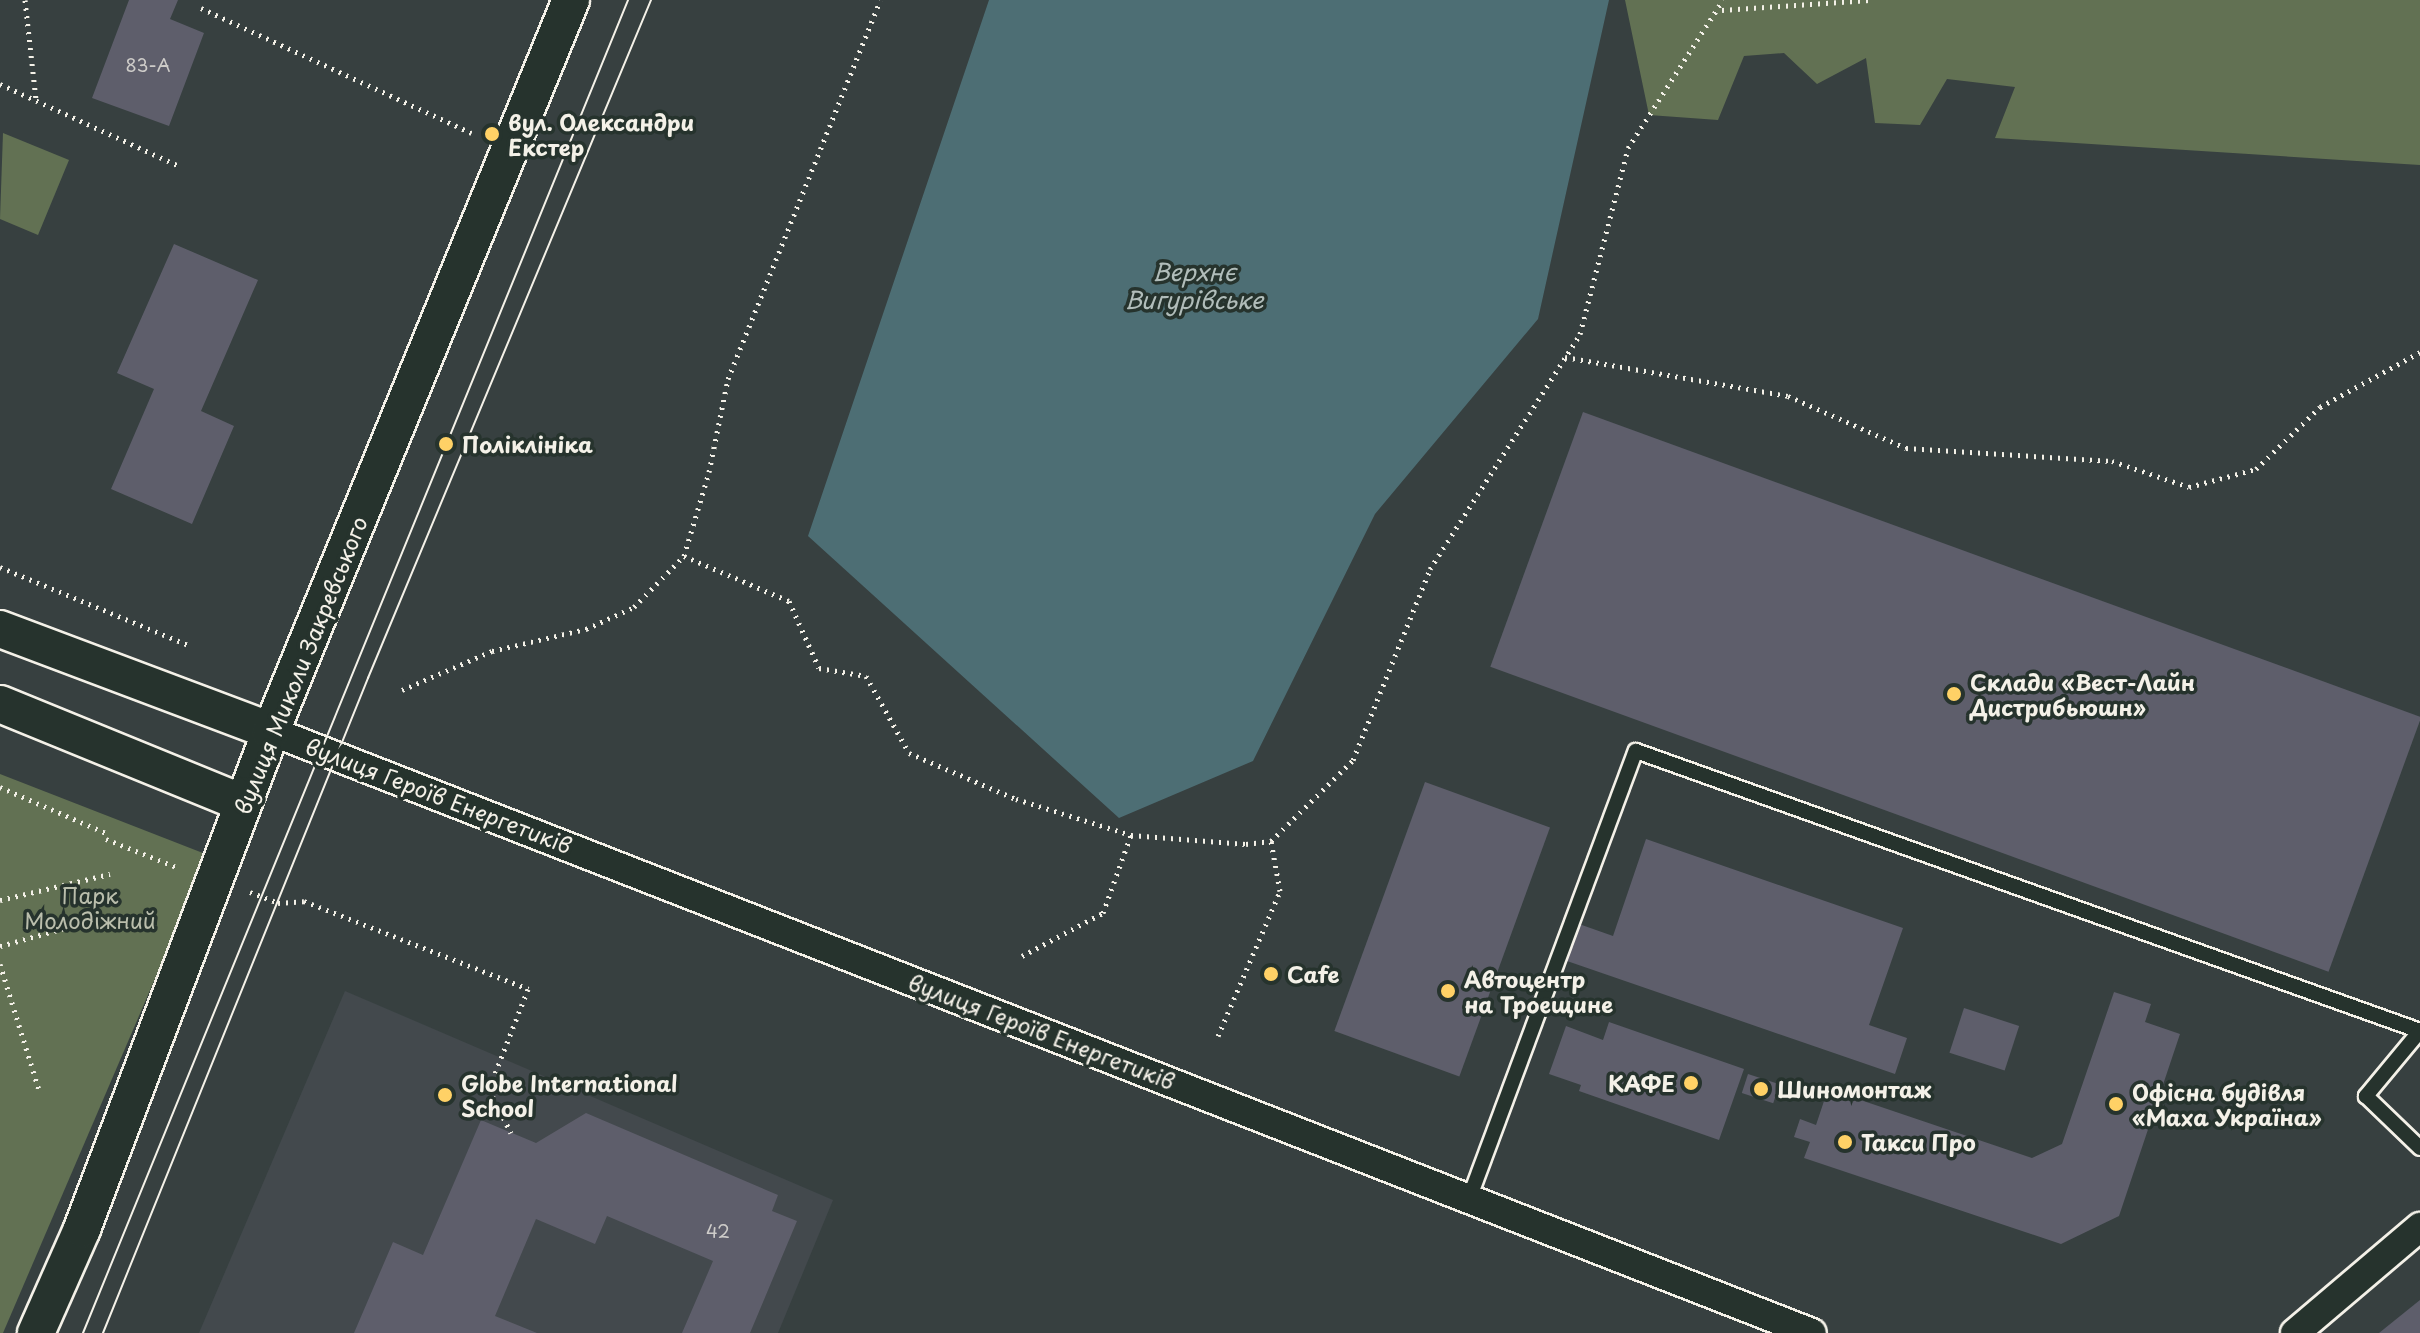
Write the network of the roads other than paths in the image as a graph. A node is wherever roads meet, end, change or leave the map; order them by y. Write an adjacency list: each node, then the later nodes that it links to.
1 (571, 0): 4 (street, вулиця Миколи Закревського)
2 (0, 629): 4 (street)
3 (0, 704): 5 (street)
4 (271, 731): 5 (street, вулиця Миколи Закревського); 7 (street, вулиця Героїв Енергетиків)
5 (243, 803): 9 (street, вулиця Миколи Закревського)
6 (2420, 1148): 7 (lane)
7 (1469, 1199): 10 (street, вулиця Героїв Енергетиків)
8 (2420, 1227): 11 (street)
9 (36, 1333)
10 (1812, 1333)
11 (2295, 1333)

